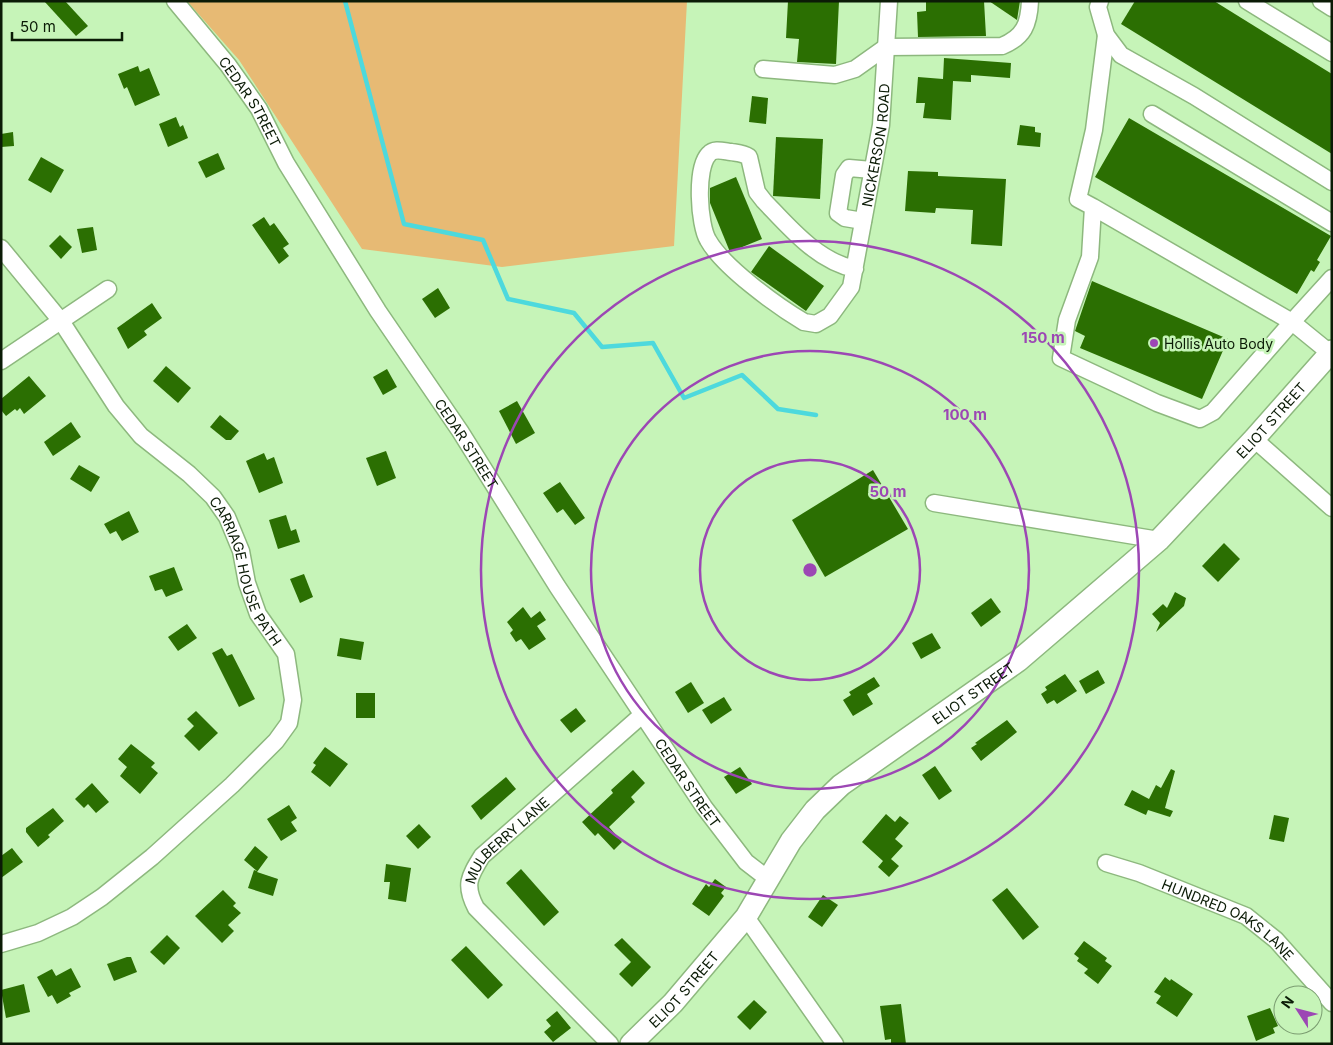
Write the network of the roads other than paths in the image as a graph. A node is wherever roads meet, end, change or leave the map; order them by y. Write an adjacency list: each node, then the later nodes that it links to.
1 (175, 1): 30 (street, CEDAR STREET)
2 (889, 1): 9 (street, NICKERSON ROAD)
3 (1030, 1): 9 (street)
4 (1100, 1): 8 (street)
5 (1247, 1): 10 (street)
6 (1321, 1): 7 (street)
7 (1332, 8)
8 (1106, 35): 14 (street); 15 (street)
9 (886, 47): 11 (street); 13 (street, NICKERSON ROAD)
10 (1332, 54)
11 (763, 69)
12 (1152, 114): 17 (street)
13 (872, 170): 16 (street, NICKERSON ROAD); 16 (street)
14 (1332, 182)
15 (1092, 207): 23 (street); 23 (street)
16 (863, 221): 19 (street, NICKERSON ROAD)
17 (1332, 223)
18 (1, 248): 22 (street, CARRIAGE HOUSE PATH)
19 (854, 269): 19 (street, NICKERSON ROAD)
20 (1332, 278): 23 (street)
21 (108, 289): 22 (street)
22 (61, 321): 25 (street); 34 (street, CARRIAGE HOUSE PATH)
23 (1292, 322): 24 (street)
24 (1331, 352): 26 (main road, ELIOT STREET)
25 (1, 361)
26 (1254, 439): 28 (street); 29 (main road, ELIOT STREET)
27 (934, 503): 29 (street)
28 (1332, 508)
29 (1159, 540): 32 (main road, ELIOT STREET)
30 (642, 715): 32 (street, CEDAR STREET); 36 (street, MULBERRY LANE)
31 (1106, 863): 35 (street, HUNDRED OAKS LANE)
32 (768, 880): 33 (main road, ELIOT STREET)
33 (746, 917): 37 (main road, ELIOT STREET); 38 (street)
34 (1, 944)
35 (1332, 1003)
36 (610, 1044)
37 (631, 1044)
38 (835, 1044)

